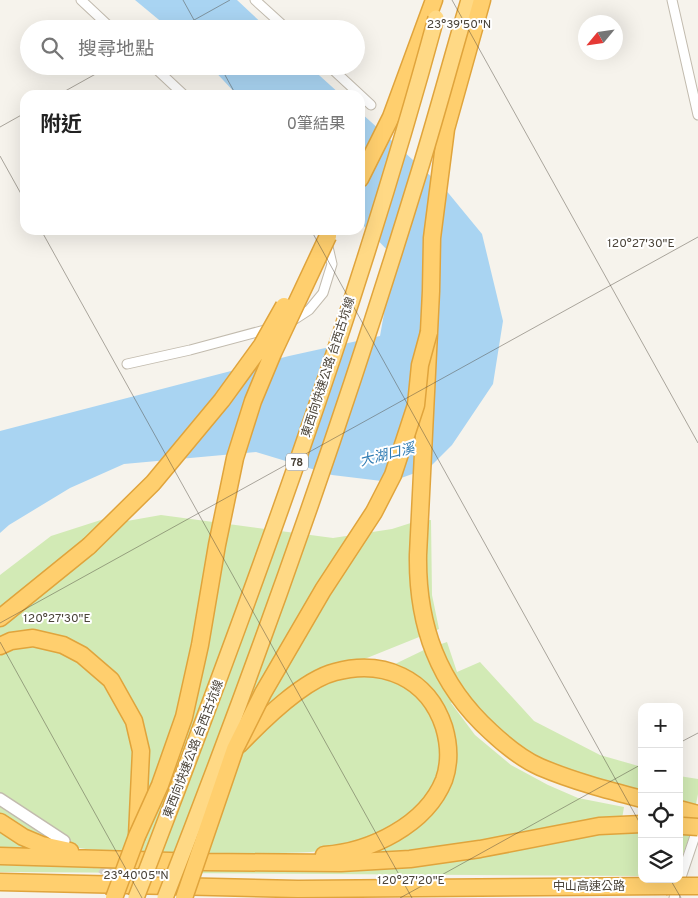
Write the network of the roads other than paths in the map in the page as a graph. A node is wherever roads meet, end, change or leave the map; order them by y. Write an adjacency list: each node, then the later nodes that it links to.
1 (81, 0): 8 (street)
2 (256, 0): 9 (street)
3 (441, 0): 7 (highway, 東西向快速公路 台西古坑線 / 78)
4 (469, 0): 41 (highway, 東西向快速公路 台西古坑線 / 78, bridge)
5 (482, 0): 21 (highway)
6 (672, 0): 16 (street)
7 (433, 11): 17 (highway); 40 (highway, 東西向快速公路 台西古坑線 / 78, bridge)
8 (102, 20)
9 (277, 20)
10 (163, 75): 12 (street)
11 (339, 75): 13 (street)
12 (179, 90)
13 (355, 90)
14 (365, 99): 15 (street)
15 (371, 105)
16 (698, 115)
17 (365, 169)
18 (325, 235): 23 (highway, bridge)
19 (326, 235): 22 (street)
20 (326, 235): 31 (highway, bridge)
21 (429, 332): 25 (highway, bridge); 26 (highway, bridge)
22 (127, 364)
23 (0, 618)
24 (0, 646): 31 (highway)
25 (235, 749): 35 (highway, bridge); 42 (highway, bridge)
26 (638, 798)
27 (0, 799): 32 (street)
28 (690, 820): 38 (street)
29 (0, 822): 34 (highway)
30 (638, 824): 35 (highway)
31 (137, 836): 39 (highway, bridge)
32 (64, 841)
33 (0, 856): 34 (highway)
34 (104, 859): 35 (highway)
35 (204, 862)
36 (0, 882): 38 (highway, 中山高速公路)
37 (698, 886): 38 (highway, 中山高速公路, bridge)
38 (670, 892)
39 (114, 898)
40 (136, 898)
41 (165, 898)
42 (184, 898)

